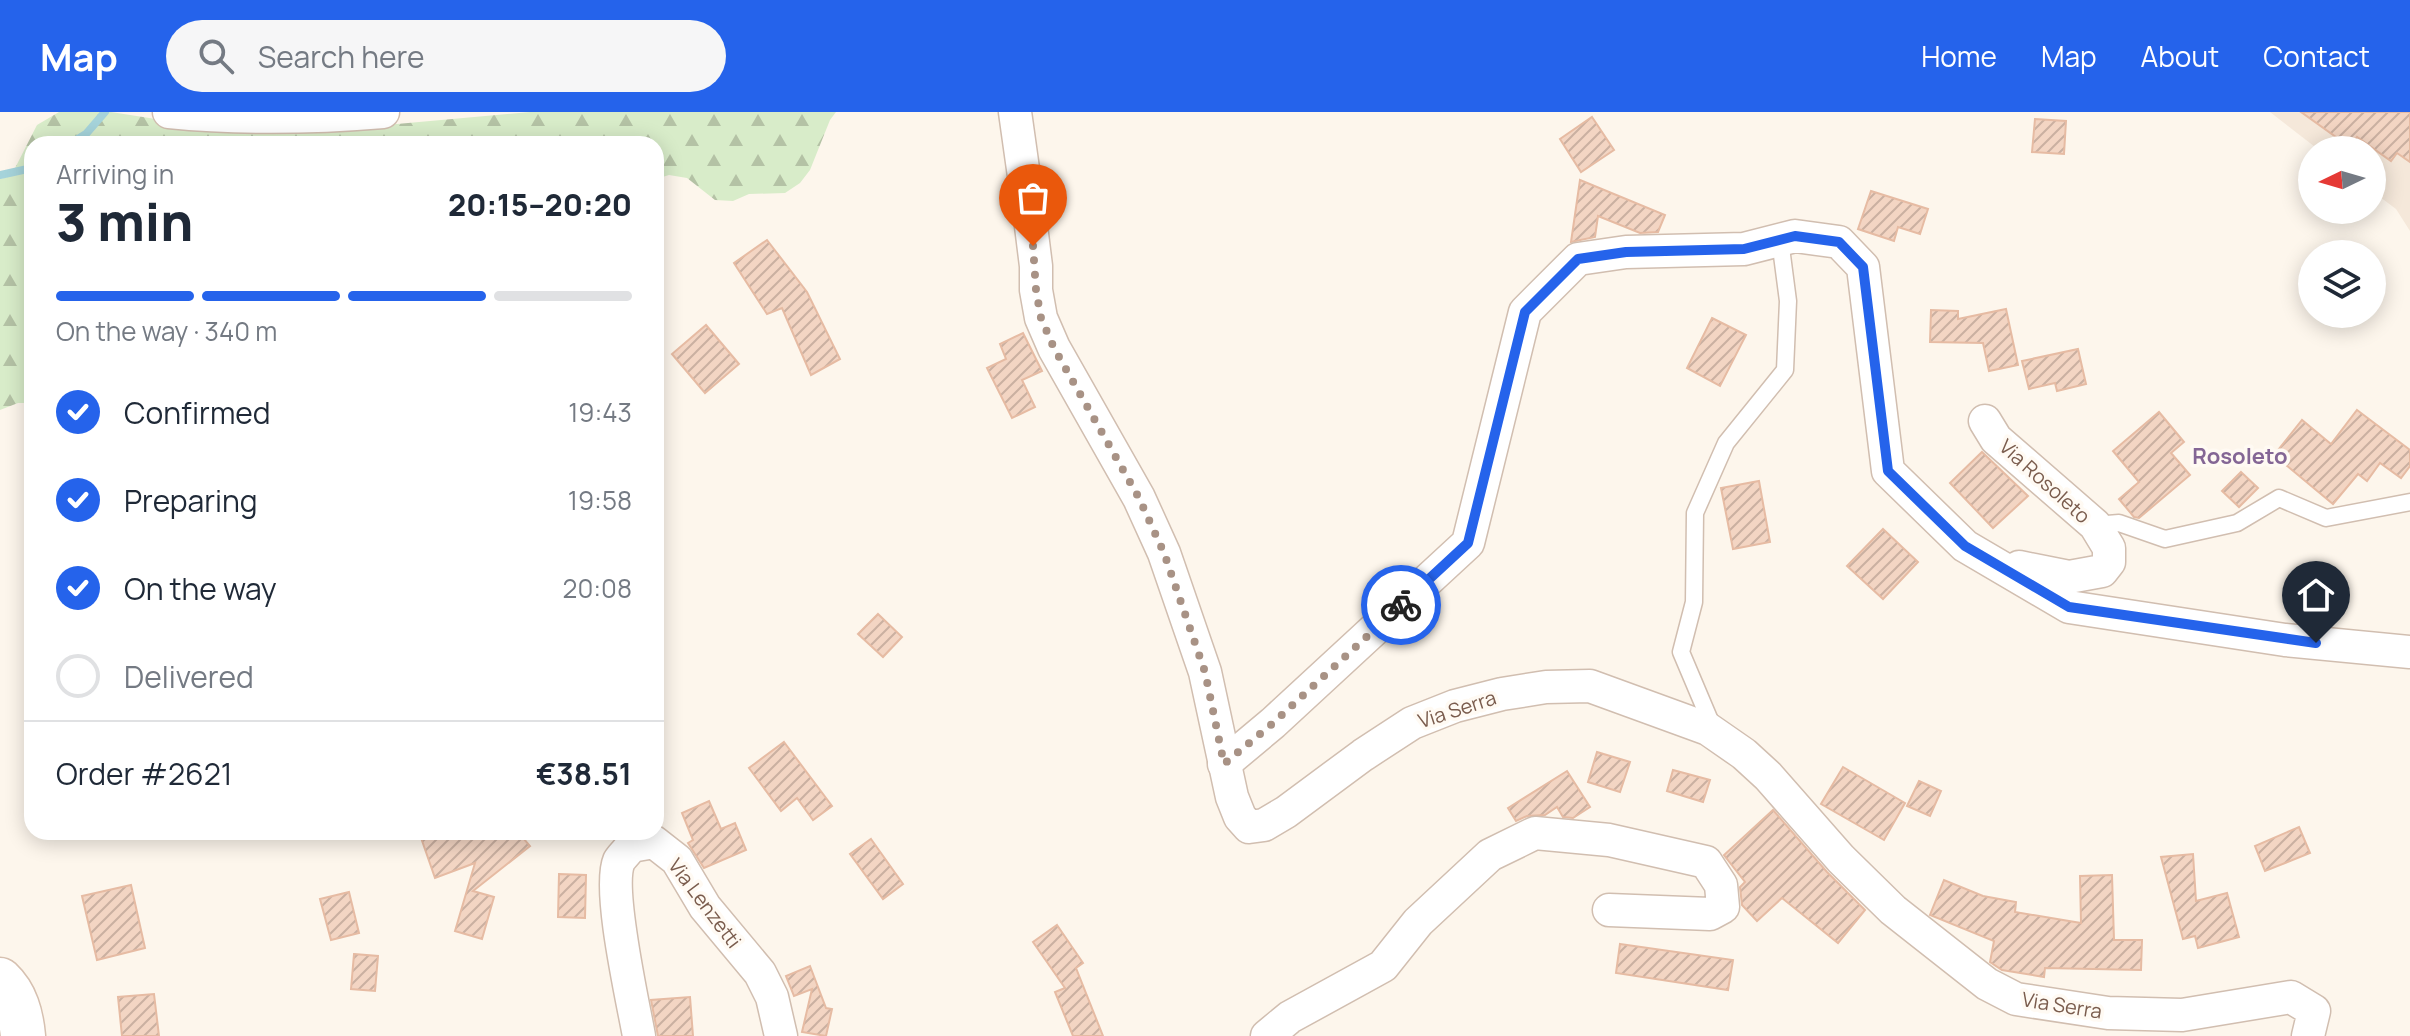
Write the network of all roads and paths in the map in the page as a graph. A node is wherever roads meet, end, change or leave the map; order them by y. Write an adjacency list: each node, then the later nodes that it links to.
1 (169, 112): 2 (street)
2 (383, 112)
3 (1015, 112): 11 (street, Via Serra)
4 (1780, 240): 8 (street); 10 (lane); 11 (street)
5 (1985, 421): 7 (street, Via Rosoleto)
6 (2410, 502): 7 (lane)
7 (2095, 525): 8 (street, Via Rosoleto)
8 (1992, 562): 9 (street)
9 (2410, 652)
10 (1716, 735): 11 (street, Via Serra); 18 (street, Via Serra)
11 (1224, 764)
12 (1609, 910): 17 (street)
13 (0, 980): 14 (street)
14 (23, 1036)
15 (639, 1036): 16 (street, Via Lenzetti)
16 (781, 1036)
17 (1267, 1036)
18 (2308, 1036)

